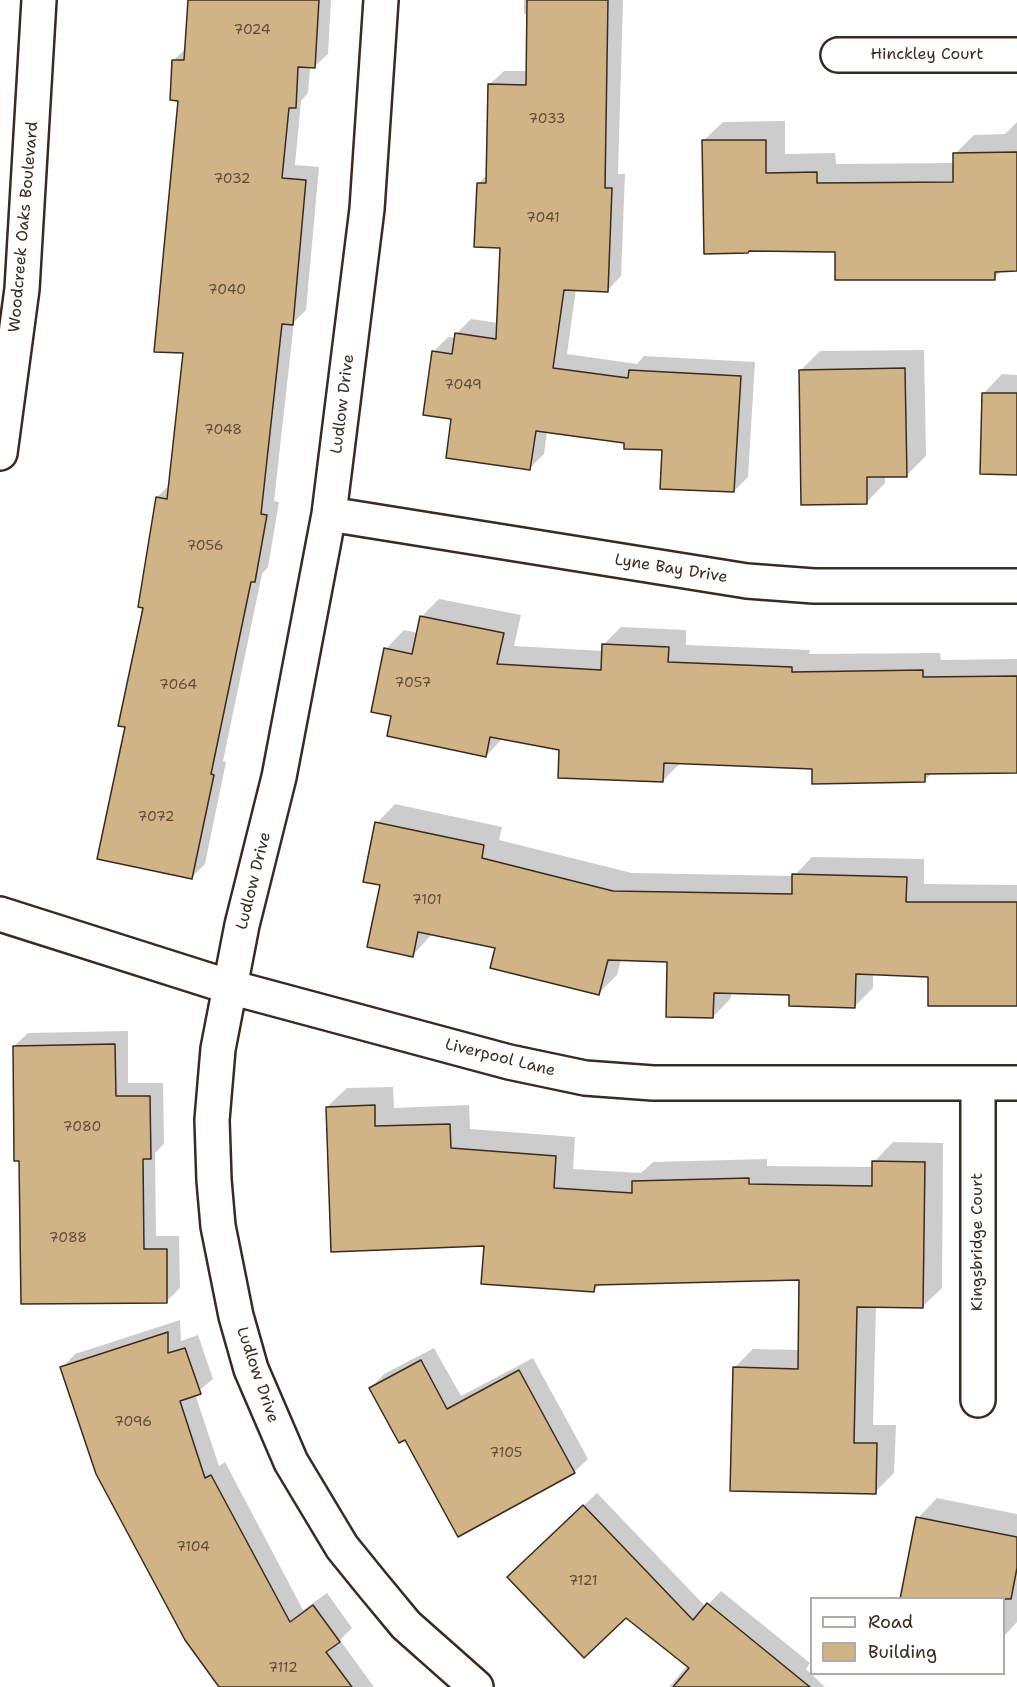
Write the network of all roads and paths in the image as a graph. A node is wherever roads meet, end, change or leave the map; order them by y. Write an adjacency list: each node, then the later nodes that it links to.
1 (39, 0): 5 (street, Woodcreek Oaks Boulevard)
2 (381, 0): 6 (street, Ludlow Drive)
3 (838, 55): 4 (street, Hinckley Court)
4 (1017, 55)
5 (0, 453)
6 (329, 514): 7 (street, Lyne Bay Drive); 9 (street, Ludlow Drive)
7 (1017, 586)
8 (0, 914): 9 (street, Liverpool Lane)
9 (230, 987): 10 (street, Liverpool Lane); 13 (street, Ludlow Drive)
10 (978, 1083): 11 (street, Liverpool Lane); 12 (street, Kingsbridge Court)
11 (1017, 1083)
12 (978, 1400)
13 (477, 1687)

